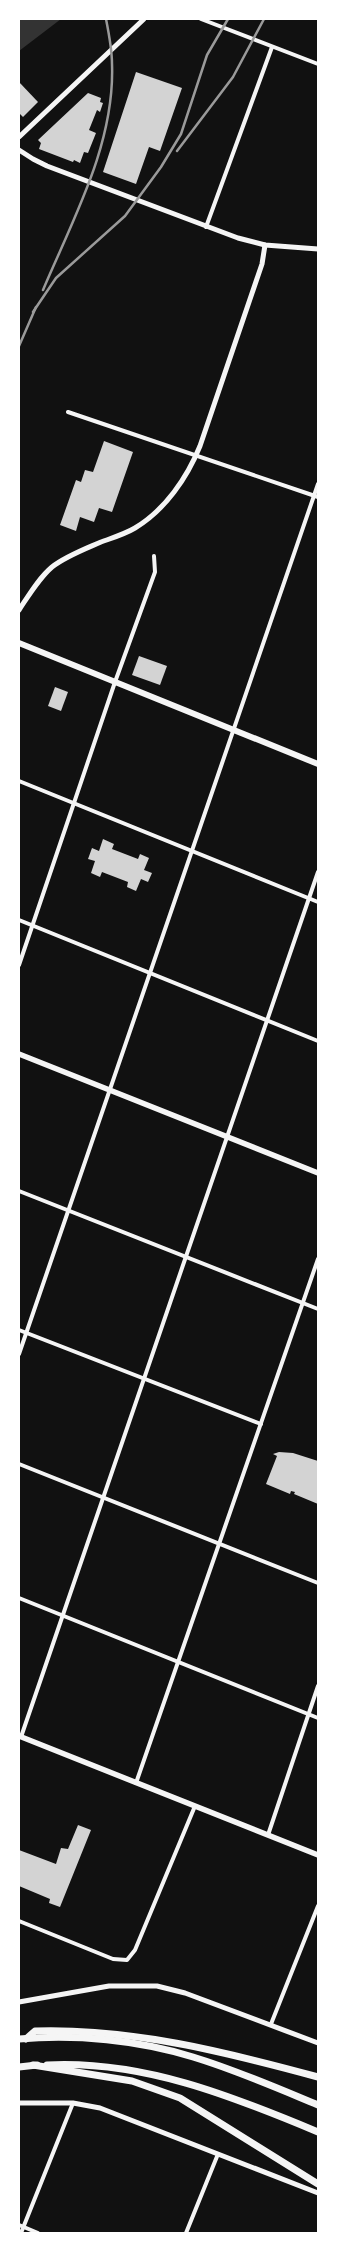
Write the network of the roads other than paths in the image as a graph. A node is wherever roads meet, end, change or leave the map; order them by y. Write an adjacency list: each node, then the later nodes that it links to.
1 (144, 19): 5 (street)
2 (201, 19): 3 (street)
3 (272, 47): 4 (street); 7 (street)
4 (318, 64)
5 (19, 137)
6 (19, 150): 7 (street)
7 (206, 227): 8 (street)
8 (264, 245): 9 (street); 11 (street)
9 (318, 249)
10 (68, 412): 11 (street)
11 (196, 456): 13 (street); 15 (street)
12 (318, 484): 13 (street)
13 (316, 496): 18 (street)
14 (154, 556): 17 (street)
15 (19, 610)
16 (19, 643): 17 (main road)
17 (115, 682): 18 (main road); 21 (street)
18 (234, 730): 19 (main road); 22 (street)
19 (318, 764)
20 (19, 781): 21 (street)
21 (74, 804): 22 (street); 27 (street)
22 (192, 851): 24 (street); 29 (street)
23 (318, 872): 24 (street)
24 (308, 898): 25 (street); 30 (street)
25 (318, 902)
26 (19, 920): 27 (street)
27 (33, 925): 28 (street); 29 (street)
28 (19, 965)
29 (150, 973): 30 (street); 33 (street)
30 (267, 1020): 31 (street); 34 (street)
31 (318, 1040)
32 (19, 1054): 33 (main road)
33 (109, 1090): 34 (main road); 37 (street)
34 (227, 1137): 35 (main road); 38 (street)
35 (318, 1173)
36 (19, 1191): 37 (street)
37 (68, 1210): 38 (street); 43 (street)
38 (186, 1257): 40 (street); 45 (street)
39 (318, 1259): 40 (street)
40 (303, 1303): 41 (street); 46 (street)
41 (318, 1309)
42 (19, 1330): 43 (street)
43 (26, 1333): 44 (street); 45 (street)
44 (19, 1354)
45 (145, 1379): 46 (street); 48 (street)
46 (261, 1424): 49 (street)
47 (19, 1464): 48 (street)
48 (105, 1498): 49 (street); 52 (street)
49 (219, 1544): 50 (street); 53 (street)
50 (318, 1583)
51 (19, 1598): 52 (street)
52 (63, 1616): 53 (street); 57 (street)
53 (179, 1662): 55 (street); 58 (street)
54 (318, 1686): 55 (street)
55 (308, 1714): 56 (street); 60 (street)
56 (318, 1718)
57 (20, 1736): 58 (main road)
58 (136, 1782): 59 (main road)
59 (195, 1806): 60 (main road); 63 (street)
60 (268, 1835): 61 (main road)
61 (318, 1855)
62 (318, 1906): 65 (street)
63 (19, 1921)
64 (19, 2002): 65 (street)
65 (271, 2024): 67 (street)
66 (23, 2039): 70 (highway); 73 (highway)
67 (318, 2043)
68 (33, 2066): 69 (highway); 74 (highway); 76 (highway)
69 (19, 2067)
70 (318, 2077)
71 (19, 2103): 72 (street)
72 (73, 2103): 75 (street); 79 (street)
73 (318, 2105)
74 (318, 2132)
75 (218, 2154): 77 (street); 82 (street)
76 (318, 2184)
77 (318, 2193)
78 (19, 2225): 79 (street)
79 (24, 2227): 80 (street); 81 (street)
80 (21, 2233)
81 (38, 2233)
82 (186, 2233)

